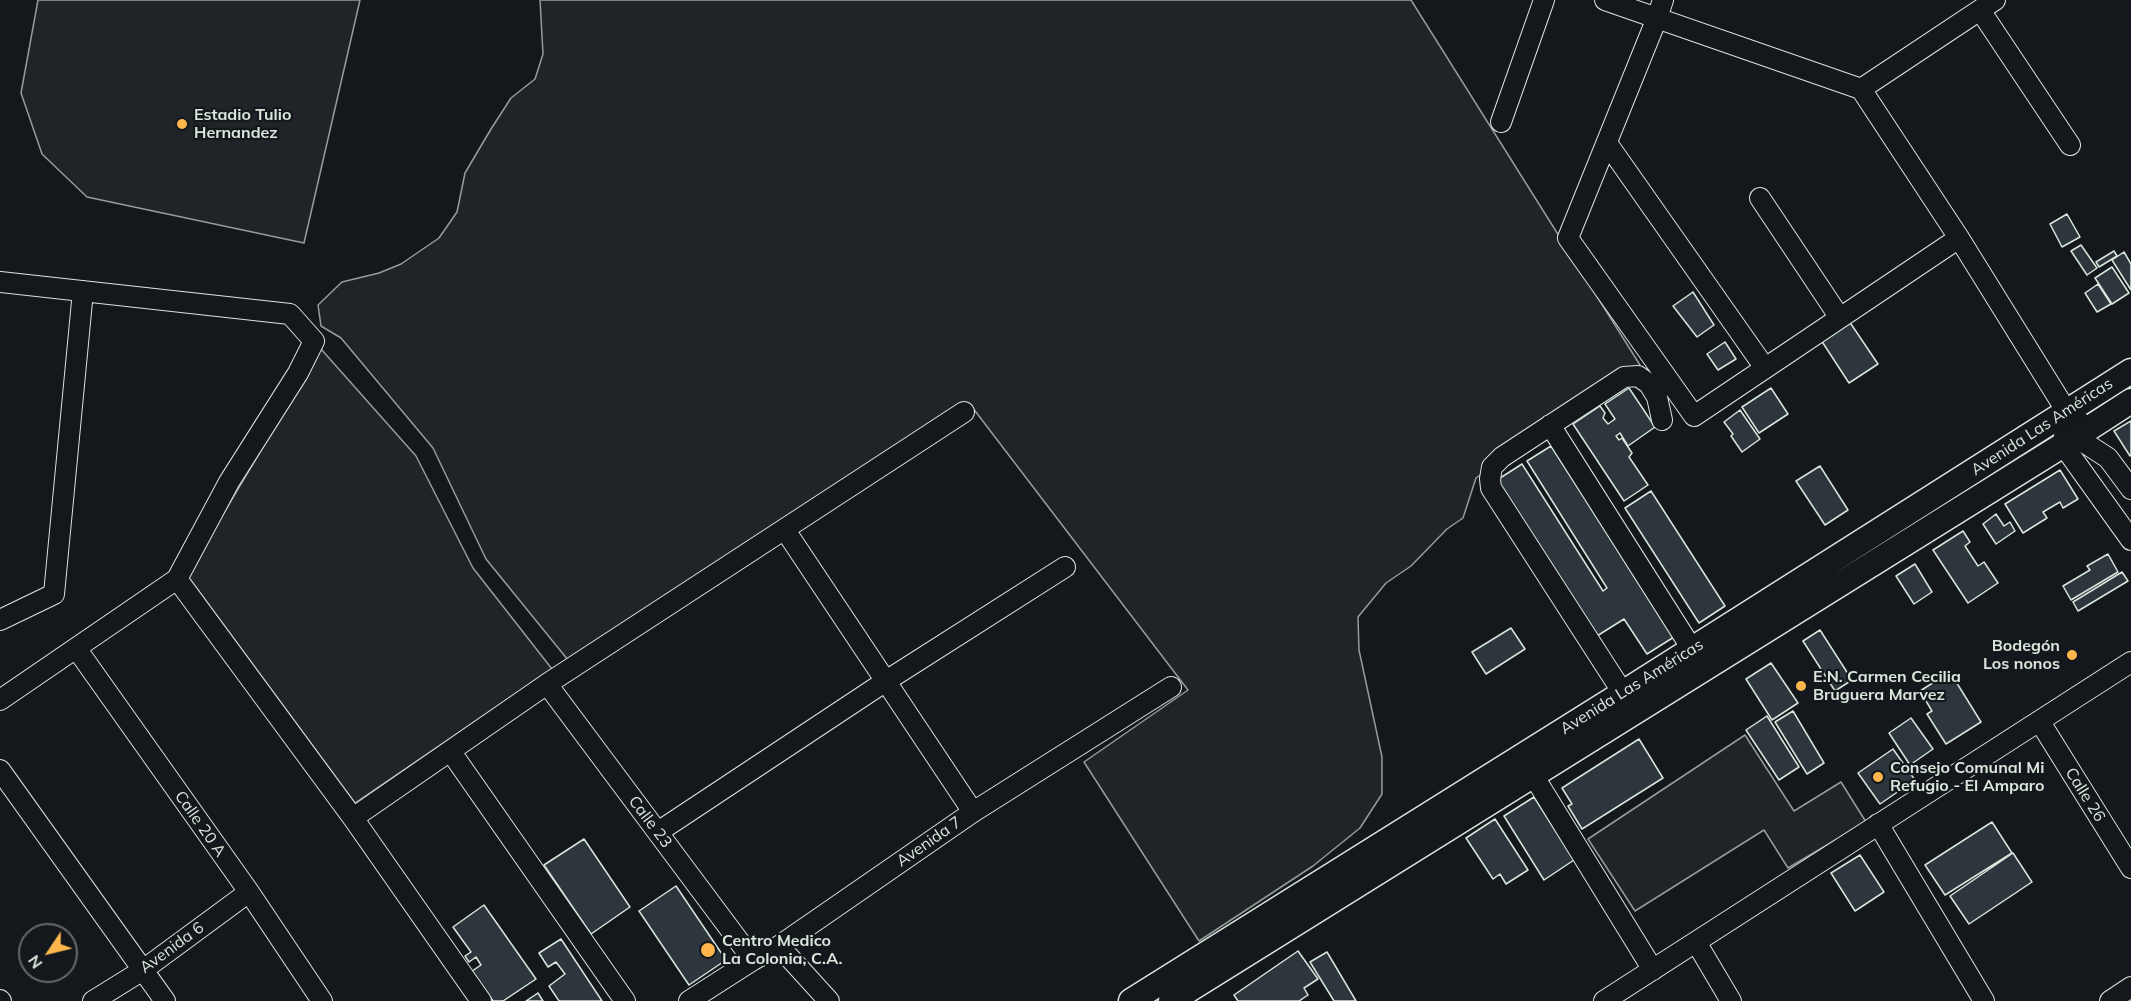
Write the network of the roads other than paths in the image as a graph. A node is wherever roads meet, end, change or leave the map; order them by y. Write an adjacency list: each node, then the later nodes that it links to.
1 (1544, 0): 6 (street)
2 (1605, 0): 4 (street)
3 (1987, 5): 5 (street); 8 (street)
4 (1660, 9): 5 (street); 7 (street)
5 (1861, 89): 10 (street)
6 (1502, 122)
7 (1607, 143): 14 (street); 14 (street)
8 (2070, 145)
9 (1760, 198): 13 (street)
10 (1959, 238): 13 (street); 18 (street)
11 (0, 282): 12 (street)
12 (83, 291): 29 (street); 30 (street)
13 (1840, 318): 14 (street)
14 (1765, 368)
15 (2131, 371): 18 (main road, Avenida Las Américas)
16 (2131, 401): 21 (main road, Avenida Las Américas)
17 (964, 412): 26 (street)
18 (2067, 412): 21 (street); 22 (street); 32 (main road, Avenida Las Américas)
19 (1662, 420): 20 (street)
20 (1550, 425): 32 (street); 37 (street)
21 (2087, 429): 22 (main road, Avenida Las Américas); 23 (street)
22 (2063, 445): 24 (street); 42 (main road, Avenida Las Américas)
23 (2108, 458): 24 (street); 25 (street)
24 (2085, 475): 27 (street)
25 (2131, 489)
26 (785, 530): 34 (street); 35 (street)
27 (2131, 540)
28 (1065, 567): 34 (street)
29 (177, 579): 31 (street); 44 (street)
30 (0, 620)
31 (76, 648): 38 (street); 48 (street, Calle 20 A)
32 (1692, 649): 37 (main road, Avenida Las Américas)
33 (2131, 662): 39 (street)
34 (886, 681): 43 (street); 46 (street)
35 (548, 684): 40 (street); 46 (street, Calle 23)
36 (1171, 687): 43 (street, Avenida 7)
37 (1623, 693): 54 (main road, Avenida Las Américas)
38 (0, 700)
39 (2040, 722): 45 (street); 47 (street, Calle 26)
40 (451, 752): 44 (street); 60 (street)
41 (0, 770): 52 (street)
42 (1533, 775): 53 (street); 54 (main road, Avenida Las Américas)
43 (973, 812): 50 (street, Avenida 7)
44 (353, 818): 59 (street)
45 (1878, 824): 49 (street); 67 (street)
46 (658, 832): 51 (street, Calle 23)
47 (2131, 868)
48 (249, 892): 52 (street, Avenida 6); 58 (street, Calle 20 A)
49 (1696, 942): 53 (street); 66 (street)
50 (779, 946): 51 (street, Avenida 7); 62 (street)
51 (753, 960): 61 (street, Avenida 7)
52 (143, 970): 56 (street, Avenida 6); 57 (street)
53 (1653, 970): 65 (street)
54 (1195, 985): 63 (main road, Avenida Las Américas); 64 (main road, Avenida Las Américas)
55 (2131, 987): 68 (street)
56 (93, 1001)
57 (165, 1001)
58 (322, 1001)
59 (481, 1001)
60 (625, 1001)
61 (689, 1001)
62 (828, 1001)
63 (1131, 1001)
64 (1171, 1001)
65 (1604, 1001)
66 (1731, 1001)
67 (1984, 1001)
68 (2110, 1001)

